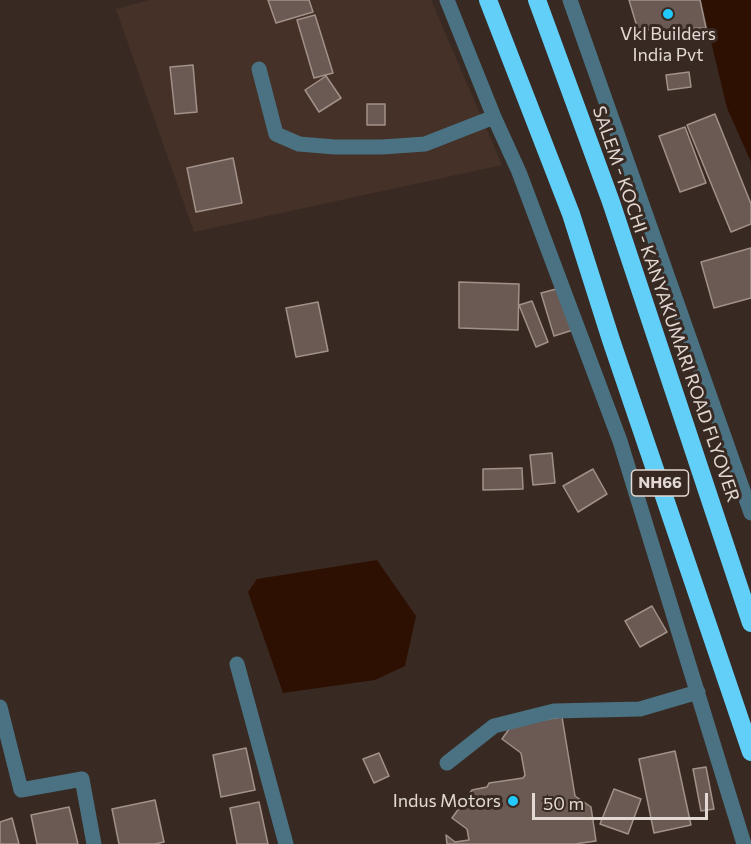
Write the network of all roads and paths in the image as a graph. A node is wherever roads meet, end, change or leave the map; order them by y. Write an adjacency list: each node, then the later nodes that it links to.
1 (447, 0): 6 (street)
2 (488, 0): 12 (highway, NH66)
3 (537, 0): 8 (highway, SALEM - KOCHI - KANYAKUMARI ROAD FLYOVER / NH66)
4 (570, 0): 7 (street)
5 (259, 69): 6 (street)
6 (494, 117): 10 (street)
7 (751, 513)
8 (751, 623)
9 (237, 664): 15 (street)
10 (698, 692): 13 (street); 16 (street)
11 (0, 707): 14 (street)
12 (751, 752)
13 (447, 763)
14 (94, 844)
15 (286, 844)
16 (744, 844)

